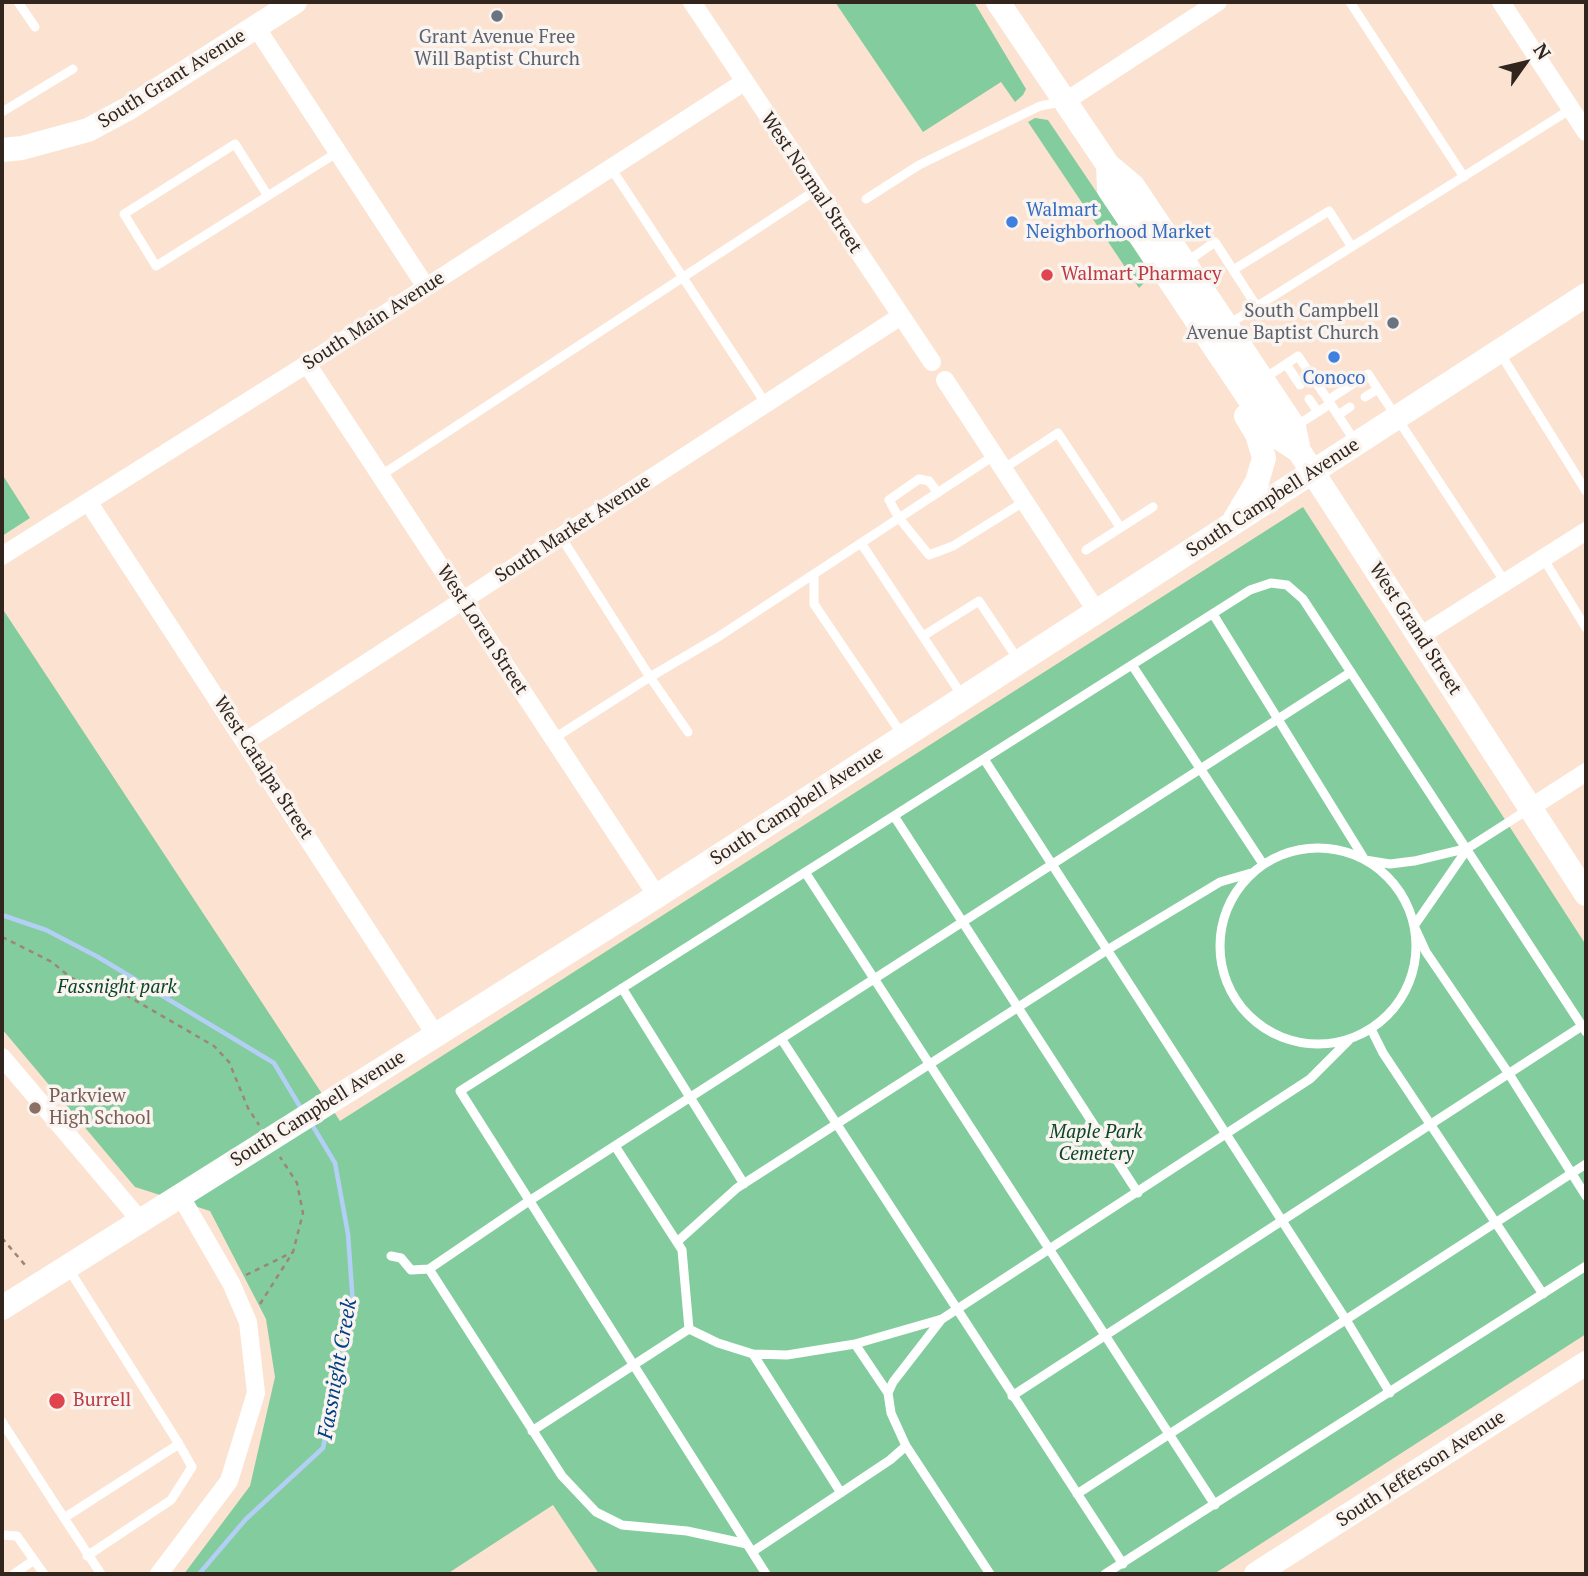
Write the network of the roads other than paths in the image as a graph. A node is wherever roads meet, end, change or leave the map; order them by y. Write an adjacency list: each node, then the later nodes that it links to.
1 (18, 2): 8 (lane)
2 (295, 2): 9 (main road, South Grant Avenue)
3 (692, 2): 11 (street, West Normal Street)
4 (998, 2): 12 (main road, West Grand Street)
5 (1219, 2): 12 (street)
6 (1350, 2): 20 (lane)
7 (1501, 2): 13 (street)
8 (35, 27)
9 (256, 27): 16 (main road, South Grant Avenue); 17 (street)
10 (73, 69): 14 (lane)
11 (744, 82): 19 (street, South Main Avenue); 21 (street, West Normal Street)
12 (1066, 101): 18 (main road, West Grand Street); 23 (lane)
13 (1571, 109): 15 (street); 20 (lane)
14 (2, 112)
15 (1586, 132)
16 (2, 150)
17 (338, 152): 22 (lane); 28 (street)
18 (1108, 165): 25 (main road, West Grand Street); 34 (main road, West Grand Street)
19 (611, 168): 27 (lane); 28 (street, South Main Avenue)
20 (1464, 177): 24 (lane)
21 (816, 190): 27 (lane); 31 (street, West Normal Street)
22 (268, 196): 22 (lane)
23 (866, 199)
24 (1352, 247): 26 (lane); 30 (lane)
25 (1185, 263): 26 (lane); 32 (main road, West Grand Street)
26 (1233, 270): 30 (lane)
27 (683, 277): 45 (lane); 54 (lane)
28 (426, 287): 36 (street, South Main Avenue)
29 (1586, 295): 33 (main road, South Campbell Avenue)
30 (1256, 307): 32 (lane)
31 (901, 317): 35 (street, West Normal Street); 45 (street, South Market Avenue)
32 (1226, 327): 39 (main road, West Grand Street)
33 (1499, 352): 49 (main road, South Campbell Avenue); 55 (lane)
34 (1222, 359): 50 (main road, West Grand Street); 61 (main road)
35 (932, 362)
36 (307, 364): 54 (street, West Loren Street); 58 (street, South Main Avenue)
37 (1286, 364): 39 (lane); 40 (lane); 44 (lane)
38 (945, 380): 52 (street)
39 (1262, 380): 50 (main road, West Grand Street)
40 (1300, 386)
41 (1378, 389): 42 (lane); 44 (lane); 49 (lane)
42 (1365, 397)
43 (1309, 399): 47 (lane)
44 (1329, 402): 47 (lane); 48 (lane)
45 (766, 404): 64 (street, South Market Avenue)
46 (1350, 407): 48 (lane)
47 (1318, 412): 50 (lane)
48 (1338, 415): 51 (lane)
49 (1396, 418): 51 (main road, South Campbell Avenue); 70 (lane)
50 (1297, 439): 53 (main road, West Grand Street)
51 (1356, 444): 53 (main road, South Campbell Avenue)
52 (999, 462): 56 (lane); 57 (street); 62 (lane)
53 (1312, 472): 61 (main road, South Campbell Avenue); 76 (main road, West Grand Street)
54 (380, 476): 71 (street, West Loren Street)
55 (1586, 491)
56 (938, 493): 60 (lane); 60 (lane)
57 (1024, 501): 60 (lane); 72 (street)
58 (89, 503): 67 (street, South Main Avenue); 86 (street, West Catalpa Street)
59 (1153, 507): 62 (lane)
60 (899, 518): 65 (lane)
61 (1230, 526): 72 (main road, South Campbell Avenue)
62 (1121, 527): 66 (lane)
63 (1586, 531): 68 (street)
64 (561, 537): 71 (street, South Market Avenue); 80 (lane)
65 (861, 543): 69 (lane); 75 (lane)
66 (1086, 550)
67 (2, 555)
68 (1543, 558): 70 (street); 74 (lane)
69 (814, 574): 80 (lane); 84 (lane)
70 (1505, 582): 76 (street)
71 (462, 601): 85 (street, West Loren Street); 86 (street, South Market Avenue)
72 (1097, 612): 77 (main road, South Campbell Avenue)
73 (1213, 614): 78 (lane); 79 (lane); 82 (lane)
74 (1586, 628)
75 (923, 636): 77 (lane); 81 (lane)
76 (1420, 636): 90 (main road, West Grand Street)
77 (1020, 662): 81 (main road, South Campbell Avenue)
78 (1132, 664): 87 (lane); 88 (lane)
79 (1351, 672): 82 (lane); 92 (lane)
80 (650, 677): 83 (lane); 85 (lane)
81 (964, 698): 84 (main road, South Campbell Avenue)
82 (1278, 719): 88 (lane); 93 (lane)
83 (688, 732)
84 (904, 737): 99 (main road, South Campbell Avenue)
85 (553, 739): 99 (street, West Loren Street)
86 (246, 741): 108 (street, West Catalpa Street)
87 (984, 759): 91 (lane); 95 (lane)
88 (1201, 769): 94 (lane); 95 (lane)
89 (1586, 772): 90 (street)
90 (1530, 808): 92 (lane); 98 (main road, West Grand Street)
91 (894, 816): 96 (lane); 100 (lane)
92 (1468, 848): 93 (lane); 101 (lane); 106 (lane)
93 (1365, 860): 94 (lane); 101 (lane)
94 (1263, 864): 97 (lane)
95 (1054, 865): 100 (lane); 102 (lane)
96 (805, 872): 103 (lane); 104 (lane)
97 (1251, 873): 102 (lane); 110 (lane)
98 (1586, 894)
99 (657, 896): 108 (main road, South Campbell Avenue)
100 (963, 924): 103 (lane); 105 (lane)
101 (1414, 926): 107 (lane); 113 (lane)
102 (1107, 950): 105 (lane); 117 (lane)
103 (876, 980): 109 (lane); 112 (lane)
104 (622, 988): 114 (lane); 125 (lane)
105 (1018, 1008): 112 (lane); 122 (lane)
106 (1584, 1029): 113 (lane)
107 (1371, 1030): 110 (lane); 116 (lane)
108 (435, 1034): 123 (main road, South Campbell Avenue)
109 (782, 1040): 114 (lane); 115 (lane)
110 (1349, 1040): 117 (lane)
111 (2, 1057): 126 (street)
112 (929, 1065): 115 (lane); 130 (lane)
113 (1509, 1074): 116 (lane); 120 (lane)
114 (691, 1098): 118 (lane); 121 (lane)
115 (837, 1124): 121 (lane); 137 (lane)
116 (1431, 1124): 127 (lane); 128 (lane)
117 (1226, 1136): 122 (lane); 127 (lane)
118 (615, 1146): 125 (lane); 129 (lane)
119 (1586, 1164): 120 (lane)
120 (1572, 1173): 124 (lane); 128 (lane)
121 (744, 1184): 129 (lane)
122 (1138, 1193): 130 (lane)
123 (180, 1195): 126 (main road, South Campbell Avenue); 166 (street)
124 (1586, 1196)
125 (529, 1201): 134 (lane); 145 (lane)
126 (140, 1220): 132 (main road, South Campbell Avenue)
127 (1282, 1222): 139 (lane); 141 (lane)
128 (1496, 1222): 135 (lane); 139 (lane)
129 (678, 1241): 140 (lane)
130 (1049, 1250): 137 (lane); 141 (lane)
131 (391, 1256): 134 (lane)
132 (67, 1266): 136 (main road, South Campbell Avenue); 152 (lane)
133 (1586, 1266): 135 (lane)
134 (429, 1269): 150 (lane)
135 (1543, 1294): 146 (lane)
136 (2, 1308)
137 (957, 1310): 138 (lane); 148 (lane)
138 (942, 1319): 142 (lane); 147 (lane)
139 (1346, 1320): 146 (lane); 151 (lane)
140 (689, 1329): 143 (lane); 145 (lane)
141 (1104, 1335): 148 (lane); 151 (lane)
142 (855, 1344): 143 (lane); 147 (lane)
143 (753, 1354): 154 (lane)
144 (1586, 1363): 170 (main road, South Jefferson Avenue)
145 (633, 1365): 150 (lane); 159 (lane)
146 (1390, 1393): 156 (lane)
147 (888, 1394): 153 (lane)
148 (1012, 1396): 155 (lane)
149 (2, 1422): 157 (lane)
150 (532, 1431): 159 (lane)
151 (1169, 1434): 155 (lane); 156 (lane)
152 (179, 1444): 157 (lane); 160 (lane)
153 (906, 1446): 154 (lane); 168 (lane)
154 (841, 1493): 159 (lane)
155 (1077, 1494): 162 (lane)
156 (1215, 1505): 162 (lane)
157 (64, 1518): 160 (lane)
158 (6, 1535): 161 (lane)
159 (750, 1548): 167 (lane)
160 (87, 1556): 165 (lane)
161 (34, 1560): 163 (lane); 164 (lane)
162 (1123, 1564): 169 (lane)
163 (14, 1574)
164 (44, 1574)
165 (100, 1574)
166 (159, 1574)
167 (766, 1574)
168 (990, 1574)
169 (1105, 1574)
170 (1256, 1574)

